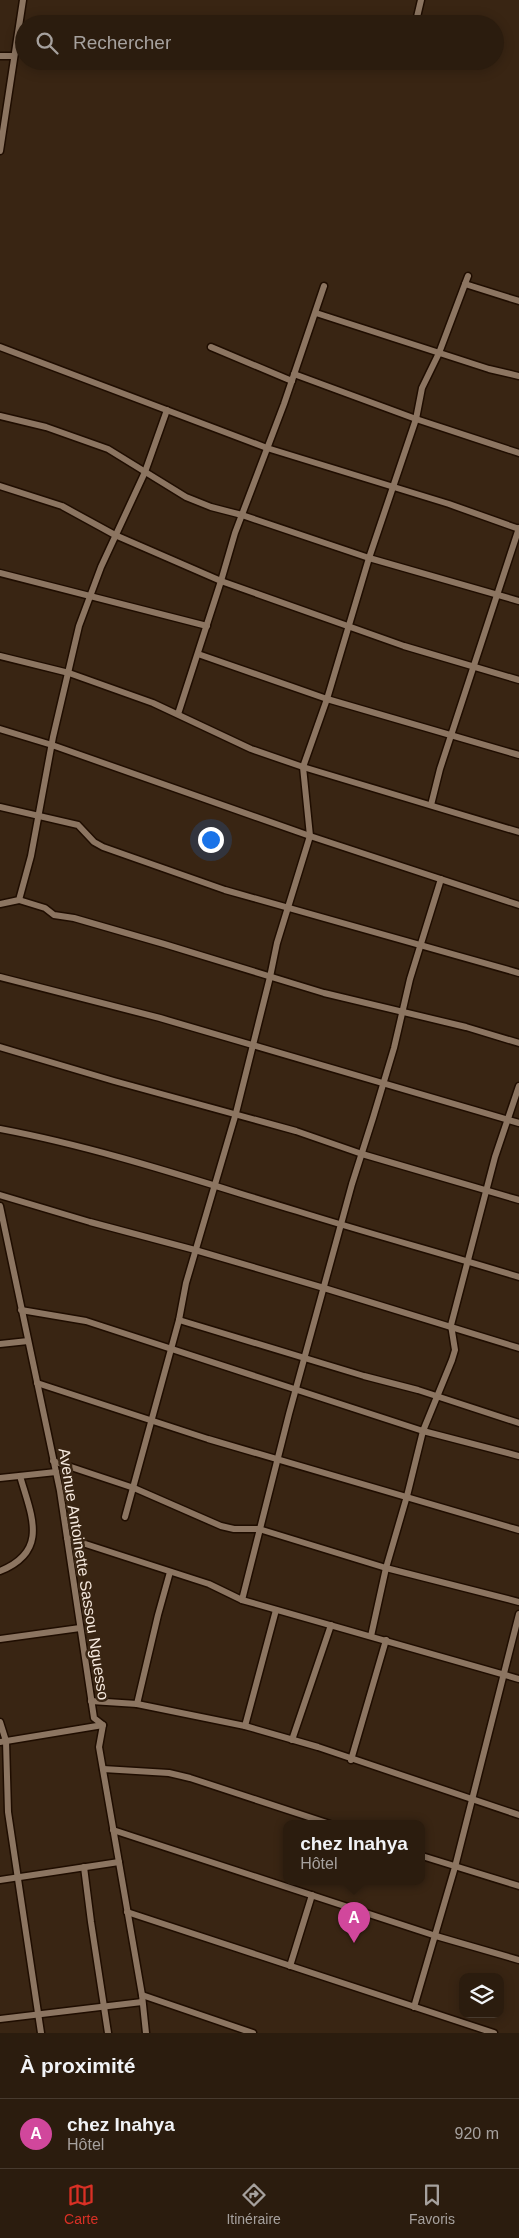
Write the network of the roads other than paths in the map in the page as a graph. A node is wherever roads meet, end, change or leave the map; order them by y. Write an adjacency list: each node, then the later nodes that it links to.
1 (23, 0): 3 (street)
2 (421, 0): 4 (street)
3 (21, 15)
4 (417, 15)
5 (15, 50): 7 (street)
6 (0, 56): 7 (street)
7 (14, 56): 8 (street)
8 (2, 120): 9 (street)
9 (0, 151)
10 (468, 276): 11 (street)
11 (465, 284): 13 (street); 17 (street)
12 (324, 286): 14 (street)
13 (519, 301)
14 (316, 313): 17 (street); 19 (street)
15 (0, 347): 20 (street)
16 (211, 347): 19 (street)
17 (439, 353): 18 (street); 22 (street)
18 (519, 376)
19 (293, 377): 22 (street); 23 (street)
20 (167, 410): 23 (street); 25 (street)
21 (0, 416): 25 (street)
22 (416, 419): 24 (street); 27 (street)
23 (267, 448): 27 (street); 28 (street)
24 (519, 453)
25 (145, 472): 28 (street); 30 (street)
26 (0, 486): 30 (street)
27 (394, 487): 29 (street); 31 (street)
28 (242, 515): 31 (street); 33 (street)
29 (519, 528): 34 (street)
30 (115, 535): 33 (street); 35 (street)
31 (369, 558): 34 (street); 38 (street)
32 (0, 574): 35 (street)
33 (221, 581): 37 (street); 38 (street)
34 (497, 595): 36 (street); 41 (street)
35 (89, 596): 37 (street); 42 (street)
36 (519, 601)
37 (207, 626): 39 (street)
38 (349, 626): 41 (street); 44 (street)
39 (198, 654): 44 (street); 45 (street)
40 (0, 656): 42 (street)
41 (474, 666): 43 (street); 47 (street)
42 (69, 673): 45 (street); 48 (street)
43 (519, 680)
44 (327, 698): 47 (street); 50 (street)
45 (178, 714): 50 (street)
46 (0, 729): 48 (street)
47 (452, 736): 49 (street); 51 (street)
48 (52, 744): 53 (street); 55 (street)
49 (519, 755)
50 (304, 767): 51 (street); 55 (street)
51 (430, 805): 54 (street)
52 (0, 807): 53 (street)
53 (39, 814): 57 (street); 60 (street)
54 (519, 832)
55 (310, 836): 56 (street); 60 (street)
56 (441, 879): 59 (street); 61 (street)
57 (18, 900): 58 (street); 64 (street)
58 (0, 904)
59 (519, 905)
60 (289, 909): 61 (street); 64 (street)
61 (422, 944): 62 (street); 65 (street)
62 (519, 973)
63 (0, 977): 67 (street)
64 (270, 977): 65 (street); 67 (street)
65 (403, 1013): 66 (street); 69 (street)
66 (519, 1044)
67 (252, 1046): 69 (street); 71 (street)
68 (0, 1047): 71 (street)
69 (382, 1084): 72 (street); 75 (street)
70 (519, 1086): 72 (street)
71 (236, 1113): 75 (street); 76 (street)
72 (508, 1119): 73 (street); 77 (street)
73 (519, 1122)
74 (0, 1130): 76 (street)
75 (362, 1154): 77 (street); 81 (street)
76 (214, 1186): 81 (street); 83 (street)
77 (487, 1190): 79 (street); 84 (street)
78 (0, 1195): 83 (street)
79 (519, 1200)
80 (0, 1206): 82 (street, Avenue Antoinette Sassou Nguesso)
81 (342, 1225): 84 (street); 86 (street)
82 (3, 1236): 87 (street, Avenue Antoinette Sassou Nguesso)
83 (195, 1250): 86 (street); 88 (street)
84 (468, 1261): 85 (street); 89 (street)
85 (519, 1277)
86 (324, 1288): 89 (street); 94 (street)
87 (21, 1310): 90 (street, Avenue Antoinette Sassou Nguesso); 93 (street)
88 (178, 1320): 93 (street); 94 (street)
89 (451, 1326): 92 (street); 97 (street)
90 (28, 1340): 91 (street); 95 (street, Avenue Antoinette Sassou Nguesso)
91 (0, 1344)
92 (519, 1348)
93 (170, 1349): 96 (street); 98 (street)
94 (304, 1358): 96 (street); 97 (street)
95 (37, 1384): 98 (street); 103 (street, Avenue Antoinette Sassou Nguesso)
96 (296, 1389): 100 (street); 102 (street)
97 (436, 1396): 99 (street); 100 (street)
98 (152, 1421): 102 (street); 107 (street)
99 (519, 1423)
100 (423, 1431): 101 (street); 108 (street)
101 (519, 1456)
102 (278, 1458): 108 (street); 110 (street)
103 (53, 1461): 104 (street, Avenue Antoinette Sassou Nguesso); 107 (street)
104 (56, 1472): 105 (street); 112 (street, Avenue Antoinette Sassou Nguesso)
105 (20, 1476): 106 (street); 114 (street)
106 (0, 1478)
107 (134, 1488): 109 (street); 110 (street)
108 (407, 1496): 111 (street); 113 (street)
109 (126, 1517)
110 (259, 1529): 113 (street); 116 (street)
111 (519, 1530)
112 (67, 1538): 115 (street); 121 (street, Avenue Antoinette Sassou Nguesso)
113 (386, 1568): 117 (street); 122 (street)
114 (0, 1571)
115 (170, 1572): 116 (street); 128 (street)
116 (242, 1600): 118 (street)
117 (519, 1602)
118 (276, 1610): 120 (street); 131 (street)
119 (519, 1614): 125 (street)
120 (331, 1625): 122 (street); 132 (street)
121 (80, 1628): 123 (street); 127 (street, Avenue Antoinette Sassou Nguesso)
122 (371, 1636): 124 (street)
123 (0, 1639)
124 (386, 1640): 125 (street); 134 (street)
125 (504, 1674): 126 (street); 136 (street)
126 (519, 1679)
127 (91, 1701): 128 (street); 130 (street, Avenue Antoinette Sassou Nguesso)
128 (137, 1704): 131 (street)
129 (0, 1722): 133 (street)
130 (104, 1725): 133 (street); 135 (street)
131 (245, 1726): 132 (street)
132 (292, 1740): 134 (street)
133 (3, 1742): 144 (street)
134 (351, 1760): 136 (street)
135 (102, 1769): 138 (street); 139 (street)
136 (472, 1799): 137 (street); 143 (street)
137 (519, 1815)
138 (318, 1820)
139 (113, 1830): 141 (street); 147 (street)
140 (425, 1857): 143 (street)
141 (118, 1862): 142 (street); 148 (street)
142 (84, 1867): 144 (street); 154 (street)
143 (455, 1867): 146 (street); 149 (street)
144 (18, 1877): 145 (street); 156 (street)
145 (0, 1880)
146 (519, 1886)
147 (312, 1895): 149 (street); 151 (street)
148 (127, 1912): 151 (street); 152 (street)
149 (436, 1936): 150 (street); 155 (street)
150 (519, 1960)
151 (290, 1966): 155 (street)
152 (142, 1995): 153 (street); 161 (street)
153 (142, 2002): 154 (street); 160 (street)
154 (104, 2006): 156 (street); 159 (street)
155 (414, 2007): 162 (street)
156 (38, 2013): 157 (street); 158 (street)
157 (0, 2019)
158 (41, 2033)
159 (108, 2033)
160 (146, 2033)
161 (253, 2033)
162 (494, 2033)

